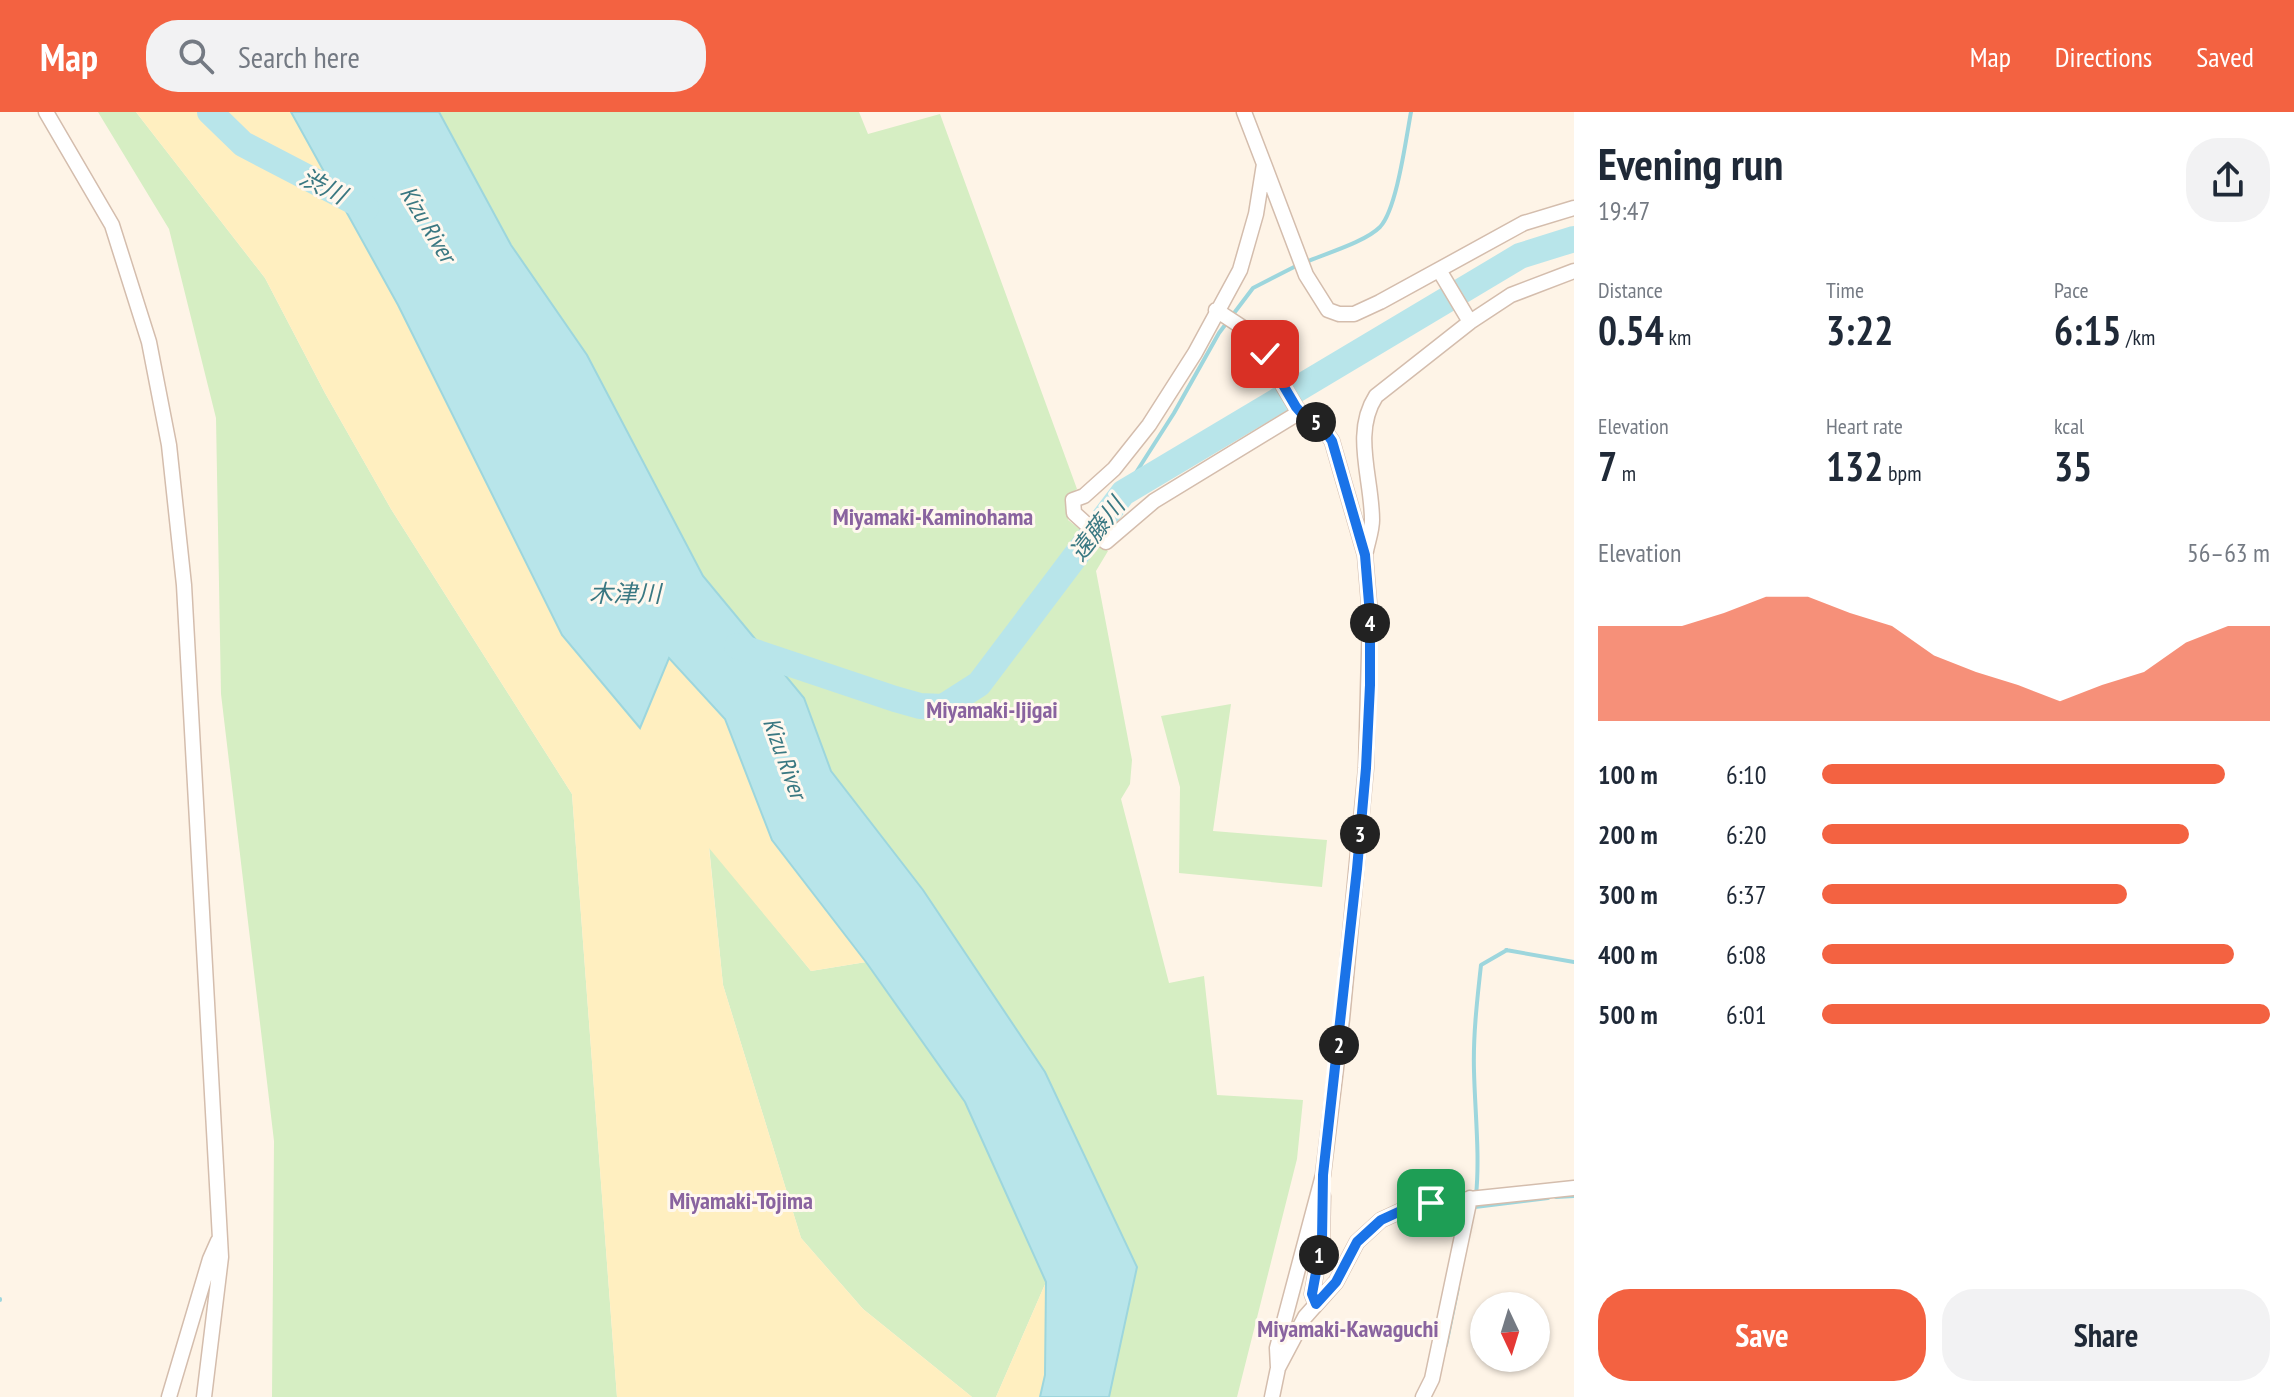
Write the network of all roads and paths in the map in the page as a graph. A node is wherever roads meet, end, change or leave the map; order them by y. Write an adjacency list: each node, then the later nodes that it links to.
1 (46, 112): 14 (street)
2 (1244, 112): 3 (street)
3 (1264, 164): 6 (street); 7 (street)
4 (1574, 208): 6 (street)
5 (1574, 271): 8 (street)
6 (1441, 275): 8 (street)
7 (1216, 310): 9 (street); 9 (street)
8 (1468, 318): 10 (street)
9 (1300, 412): 10 (street)
10 (1365, 555): 11 (street)
11 (1323, 1175): 15 (street); 16 (street)
12 (1574, 1188): 13 (street)
13 (1470, 1198): 15 (street); 20 (street)
14 (220, 1237): 17 (street); 18 (street)
15 (1316, 1304): 16 (street)
16 (1278, 1368): 19 (street)
17 (169, 1397)
18 (204, 1397)
19 (1272, 1397)
20 (1423, 1397)

